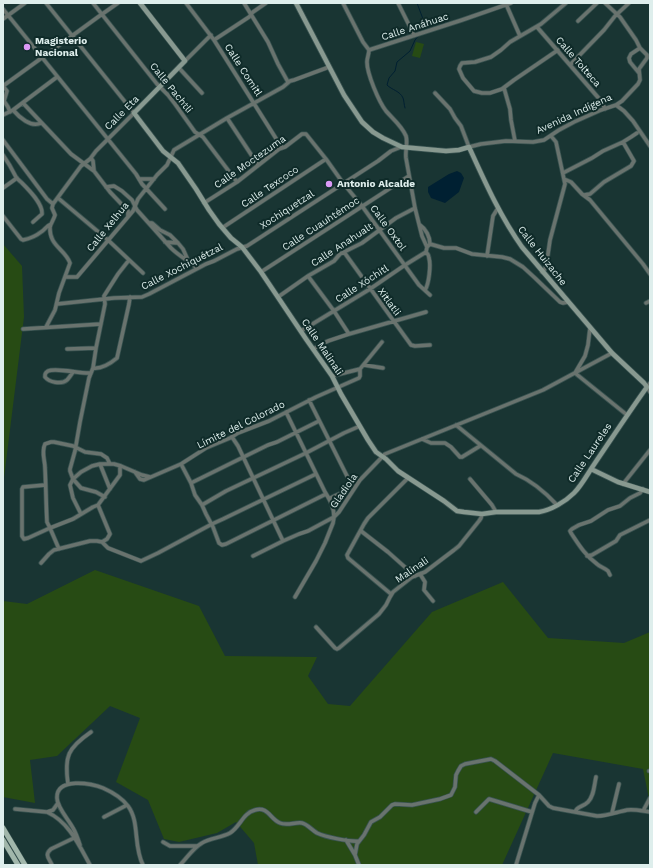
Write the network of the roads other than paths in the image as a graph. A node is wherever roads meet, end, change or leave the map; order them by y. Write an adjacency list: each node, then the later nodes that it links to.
1 (24, 3): 21 (street)
2 (46, 3): 28 (street, Calle Malinali)
3 (92, 3): 22 (street, Calle Pachtli)
4 (118, 3): 22 (street)
5 (140, 3): 35 (street)
6 (186, 3): 26 (street, Calle Comitl)
7 (244, 3): 19 (street)
8 (266, 3): 19 (street)
9 (296, 3): 37 (street, Avenida Indígena)
10 (343, 3): 32 (street)
11 (398, 3): 27 (street)
12 (512, 3): 17 (street, Calle Anáhuac)
13 (566, 3): 25 (street)
14 (597, 3): 24 (street)
15 (605, 3): 20 (street)
16 (629, 3): 20 (street)
17 (506, 4): 27 (street, Calle Anáhuac); 29 (street)
18 (3, 9): 21 (street)
19 (251, 14): 30 (street); 41 (street)
20 (617, 14): 31 (street); 36 (street)
21 (8, 15): 23 (street); 34 (street)
22 (101, 15): 28 (street); 43 (street, Calle Pachtli)
23 (3, 19)
24 (578, 21)
25 (537, 27): 29 (street); 33 (street, Calle Tolteca)
26 (211, 35): 30 (street, Calle Comitl); 35 (street, Calle Eta)
27 (414, 35): 32 (street, Calle Anáhuac)
28 (72, 36): 34 (street); 52 (street, Calle Malinali)
29 (520, 36): 44 (street)
30 (214, 40): 48 (street, Calle Comitl)
31 (640, 48): 39 (street, Avenida Indígena); 39 (street)
32 (369, 50): 68 (street)
33 (558, 50): 36 (street, Calle Tolteca); 44 (street)
34 (42, 58): 40 (street); 42 (street)
35 (185, 61): 38 (street, Calle Eta)
36 (570, 65): 50 (street, Calle Tolteca)
37 (329, 67): 41 (street); 65 (street, Avenida Indígena)
38 (179, 68): 43 (street, Calle Eta); 45 (street)
39 (639, 73): 49 (street, Avenida Indígena)
40 (57, 77): 47 (street); 60 (street)
41 (288, 82): 48 (street)
42 (3, 86): 51 (street)
43 (160, 87): 52 (street, Calle Eta); 58 (street, Calle Pachtli)
44 (504, 88): 62 (street)
45 (202, 93)
46 (435, 93): 66 (street, Calle Huizache)
47 (22, 103): 51 (street); 55 (street)
48 (255, 103): 54 (street); 67 (street, Calle Comitl)
49 (616, 105): 50 (street, Avenida Indígena); 64 (street)
50 (605, 109): 59 (street, Avenida Indígena)
51 (12, 111): 53 (street); 55 (street)
52 (134, 113): 60 (street, Calle Eta); 70 (street, Calle Malinali)
53 (3, 115)
54 (227, 118): 58 (street); 74 (street)
55 (41, 123): 73 (street)
56 (304, 134): 67 (street, Calle Moctezuma); 72 (street, Calle Oxtol)
57 (637, 134): 63 (street)
58 (200, 135): 70 (street); 82 (street, Calle Pachtli)
59 (551, 136): 62 (street, Avenida Indígena); 76 (street)
60 (108, 139): 71 (street, Calle Eta); 79 (street)
61 (3, 140): 90 (street)
62 (515, 141): 66 (street, Avenida Indígena)
63 (623, 142): 76 (street); 87 (street)
64 (650, 145)
65 (400, 147): 68 (street, Avenida Indígena); 83 (street, Xochiquetzal)
66 (469, 147): 68 (street, Avenida Indígena); 94 (street, Calle Huizache)
67 (282, 148): 74 (street, Calle Moctezuma)
68 (406, 148): 77 (street)
69 (3, 155): 78 (street)
70 (171, 157): 80 (street, Calle Xelhua); 89 (street, Calle Malinali)
71 (91, 158): 73 (street, Calle Eta); 75 (street)
72 (326, 159): 83 (street, Calle Oxtol); 101 (street, Calle Texcoco)
73 (84, 163): 75 (street); 88 (street, Calle Eta)
74 (258, 166): 82 (street, Calle Moctezuma)
75 (94, 171): 84 (street)
76 (563, 173): 81 (street)
77 (410, 176): 92 (street, Calle Cuauhtémoc); 93 (street)
78 (16, 178): 85 (street); 98 (street)
79 (140, 179): 80 (street); 86 (street)
80 (154, 179): 86 (street, Calle Xelhua)
81 (564, 179): 87 (street); 116 (street)
82 (237, 182): 89 (street, Calle Moctezuma)
83 (343, 183): 92 (street, Calle Oxtol); 107 (street, Xochiquetzal)
84 (106, 187): 91 (street); 97 (street)
85 (3, 188)
86 (146, 188): 91 (street, Calle Xelhua); 95 (street)
87 (584, 196): 118 (street)
88 (58, 198): 90 (street, Calle Eta); 103 (street)
89 (204, 203): 101 (street, Calle Malinali)
90 (52, 206): 100 (street)
91 (135, 206): 97 (street, Calle Xelhua); 99 (street)
92 (362, 206): 102 (street, Calle Oxtol); 115 (street, Calle Cuauhtémoc)
93 (415, 208): 102 (street, Calle Anahualt); 106 (street)
94 (498, 208): 110 (street); 116 (street, Calle Huizache)
95 (165, 209)
96 (3, 216): 100 (street)
97 (128, 216): 103 (street, Calle Xelhua)
98 (34, 222)
99 (149, 223): 104 (street); 105 (street)
100 (51, 224): 120 (street)
101 (222, 228): 107 (street, Calle Malinali)
102 (380, 230): 108 (street, Calle Anahualt); 113 (street, Calle Oxtol)
103 (108, 240): 111 (street); 120 (street, Calle Xelhua)
104 (165, 242): 105 (street); 112 (street)
105 (178, 243): 112 (street)
106 (429, 246): 109 (street); 110 (street)
107 (242, 248): 114 (street, Calle Xochiquétzal); 115 (street, Calle Malinali)
108 (344, 252): 119 (street, Calle Anahualt); 121 (street, Xitlatli)
109 (426, 252): 113 (street, Calle Xóchitl); 122 (street)
110 (487, 256): 127 (street)
111 (129, 260): 117 (street); 126 (street)
112 (187, 260): 114 (street)
113 (405, 265): 121 (street, Calle Xóchitl); 122 (street, Calle Oxtol)
114 (197, 268): 124 (street, Calle Xochiquétzal)
115 (261, 272): 125 (street, Calle Malinali)
116 (542, 272): 127 (street, Calle Huizache)
117 (144, 273)
118 (650, 274)
119 (308, 276): 125 (street, Calle Anahualt); 129 (street)
120 (65, 277): 128 (street)
121 (370, 289): 129 (street, Calle Xóchitl); 131 (street, Xitlatli)
122 (425, 290): 123 (street, Calle Oxtol)
123 (430, 295)
124 (130, 297): 126 (street, Calle Xochiquétzal); 145 (street)
125 (278, 297): 136 (street, Calle Malinali)
126 (104, 300): 128 (street, Calle Xochiquétzal); 132 (street)
127 (568, 302): 134 (street, Calle Huizache)
128 (57, 304): 133 (street)
129 (334, 311): 136 (street, Calle Xóchitl); 137 (street)
130 (426, 312): 131 (street)
131 (394, 321): 137 (street); 139 (street, Xitlatli)
132 (101, 324): 133 (street); 140 (street)
133 (46, 327): 135 (street)
134 (590, 328): 143 (street, Calle Huizache); 150 (street)
135 (23, 330)
136 (301, 331): 142 (street, Calle Malinali)
137 (349, 334): 142 (street)
138 (382, 342): 144 (street)
139 (430, 345)
140 (96, 348): 141 (street); 145 (street)
141 (67, 349)
142 (313, 349): 151 (street, Calle Malinali)
143 (612, 353): 150 (street); 152 (street, Calle Huizache)
144 (364, 365): 146 (street); 147 (street)
145 (93, 368): 149 (street)
146 (383, 368)
147 (360, 369): 151 (street); 153 (street, Límite del Colorado)
148 (73, 372): 148 (street); 149 (street)
149 (91, 373): 166 (street)
150 (575, 373): 157 (street); 159 (street)
151 (332, 376): 153 (street, Calle Malinali)
152 (648, 385): 154 (street, Calle Huizache); 157 (street, Calle Laureles)
153 (338, 387): 155 (street, Límite del Colorado); 160 (street, Calle Malinali)
154 (650, 392)
155 (310, 400): 156 (street, Límite del Colorado); 158 (street)
156 (286, 412): 161 (street); 162 (street, Límite del Colorado)
157 (627, 415): 175 (street, Calle Laureles)
158 (319, 421): 161 (street); 164 (street)
159 (456, 425): 163 (street); 165 (street)
160 (360, 426): 164 (street); 169 (street, Calle Malinali)
161 (296, 432): 168 (street); 170 (street)
162 (232, 437): 170 (street); 173 (street, Límite del Colorado)
163 (422, 439): 165 (street); 169 (street)
164 (330, 441): 168 (street); 182 (street)
165 (480, 446): 195 (street)
166 (76, 447): 172 (street); 179 (street); 184 (street)
167 (650, 450): 183 (street)
168 (306, 454): 176 (street); 177 (street)
169 (382, 456): 178 (street, Calle Malinali); 185 (street, Gladiola)
170 (243, 458): 177 (street); 181 (street)
171 (100, 464): 172 (street); 179 (street); 186 (street)
172 (110, 464): 174 (street)
173 (181, 464): 174 (street, Límite del Colorado); 181 (street)
174 (121, 466): 186 (street)
175 (591, 469): 183 (street); 195 (street, Calle Laureles)
176 (316, 474): 189 (street); 192 (street)
177 (253, 478): 192 (street); 194 (street)
178 (408, 478): 198 (street, Calle Malinali); 204 (street)
179 (73, 479): 190 (street); 197 (street)
180 (470, 479): 196 (street)
181 (191, 483): 194 (street)
182 (350, 484): 185 (street); 191 (street)
183 (623, 484): 187 (street)
184 (46, 485): 203 (street); 203 (street)
185 (356, 487): 199 (street, Gladiola)
186 (110, 489): 190 (street)
187 (643, 489): 188 (street); 209 (street)
188 (650, 492)
189 (326, 494): 191 (street); 201 (street)
190 (104, 497): 193 (street)
191 (329, 499): 199 (street)
192 (263, 500): 201 (street); 202 (street)
193 (98, 505): 197 (street); 206 (street)
194 (202, 505): 202 (street)
195 (557, 505): 196 (street, Calle Laureles)
196 (496, 512): 198 (street, Calle Laureles)
197 (81, 514): 203 (street)
198 (482, 514): 211 (street, Malinali)
199 (334, 517): 205 (street); 215 (street, Gladiola)
200 (650, 520): 209 (street)
201 (273, 521): 202 (street); 205 (street)
202 (212, 524): 206 (street)
203 (50, 528): 207 (street)
204 (361, 531): 213 (street); 214 (street)
205 (284, 541): 208 (street)
206 (102, 542): 207 (street)
207 (59, 549): 210 (street)
208 (253, 556)
209 (587, 556): 212 (street)
210 (41, 563)
211 (420, 574): 213 (street, Malinali); 216 (street)
212 (610, 575)
213 (415, 576): 214 (street, Malinali)
214 (391, 594): 217 (street, Malinali)
215 (295, 597)
216 (433, 601)
217 (316, 627)
218 (91, 732): 220 (street)
219 (596, 777): 231 (street)
220 (68, 784): 224 (street); 225 (street)
221 (619, 784): 233 (street)
222 (539, 795): 230 (street); 231 (street); 241 (street)
223 (650, 798): 227 (street)
224 (58, 803): 228 (street); 236 (street)
225 (127, 804): 234 (street); 249 (street)
226 (14, 809): 228 (street)
227 (643, 811): 232 (street); 233 (street)
228 (47, 812): 235 (street)
229 (476, 812): 230 (street)
230 (532, 812): 252 (street)
231 (575, 812): 233 (street)
232 (650, 812)
233 (612, 813)
234 (104, 817)
235 (57, 818): 236 (street); 238 (street)
236 (67, 819): 238 (street)
237 (3, 828): 246 (main road)
238 (76, 837): 247 (street); 248 (street)
239 (3, 840): 245 (main road)
240 (346, 840): 241 (street); 243 (street); 244 (street)
241 (359, 841): 244 (street)
242 (163, 842): 243 (street)
243 (197, 846): 250 (street)
244 (355, 855): 251 (street)
245 (18, 865)
246 (25, 865)
247 (52, 865)
248 (90, 865)
249 (143, 865)
250 (180, 865)
251 (358, 865)
252 (516, 865)

